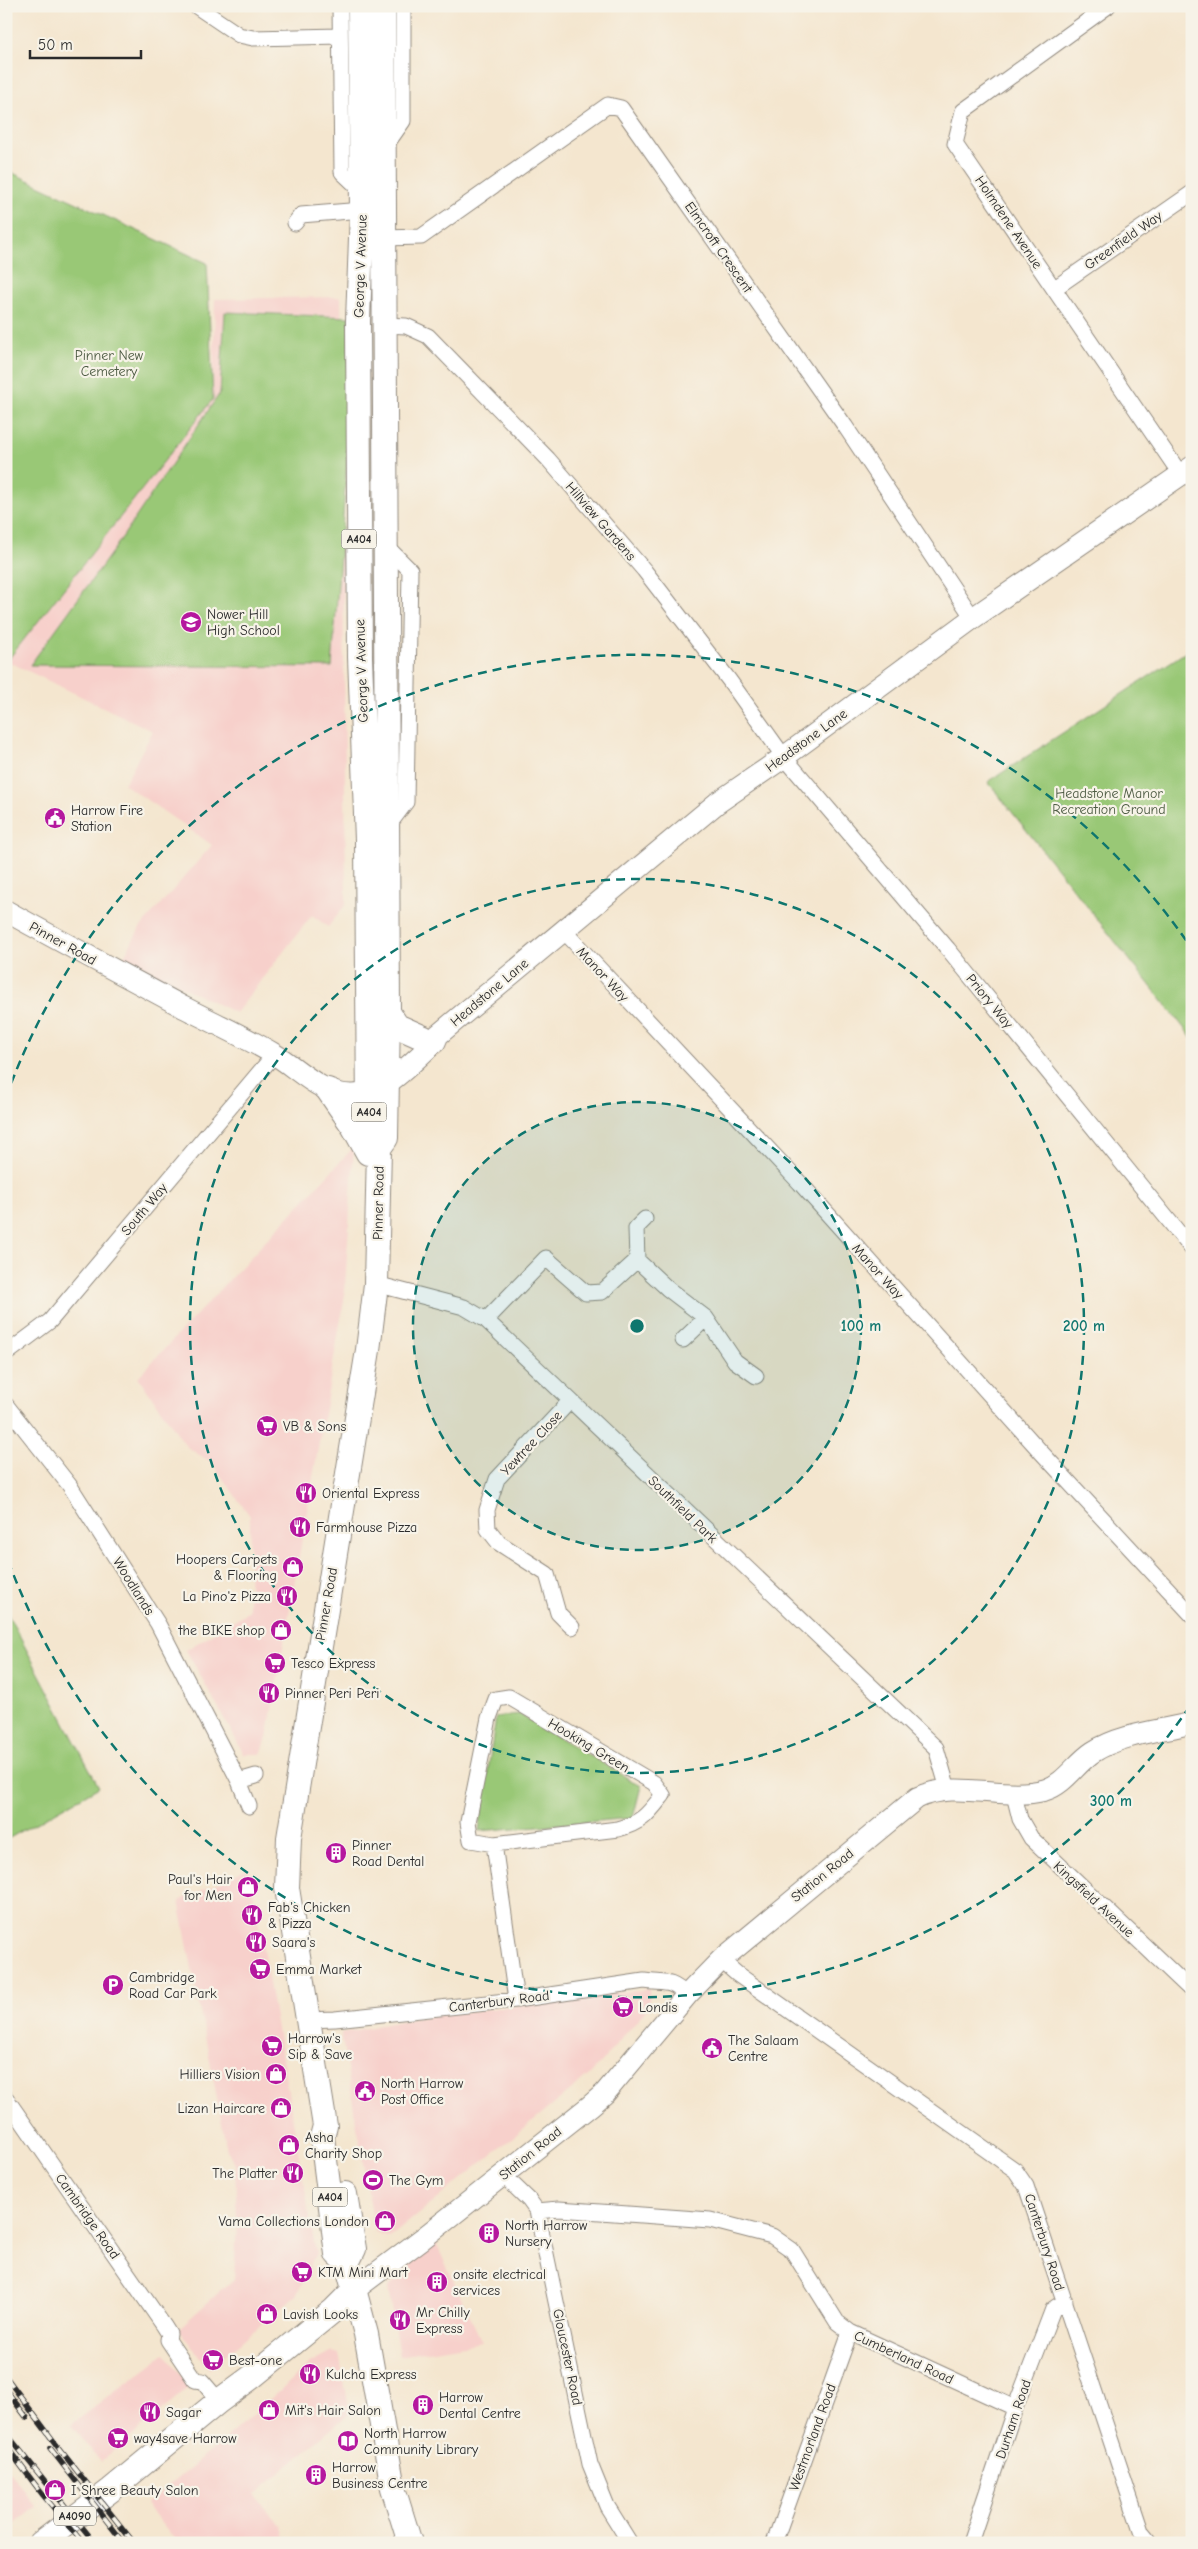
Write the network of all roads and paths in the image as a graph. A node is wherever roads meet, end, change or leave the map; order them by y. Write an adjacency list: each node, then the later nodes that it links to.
1 (196, 6): 7 (street)
2 (340, 6): 7 (street)
3 (360, 6): 10 (main road, George V Avenue / A404)
4 (383, 6): 8 (main road, George V Avenue / A404)
5 (403, 6): 8 (street)
6 (1108, 6): 13 (street, Holmdene Avenue)
7 (340, 36): 10 (street)
8 (384, 149): 12 (main road, George V Avenue / A404)
9 (1192, 192): 13 (street, Greenfield Way)
10 (361, 200): 11 (street); 19 (main road, George V Avenue / A404)
11 (295, 223)
12 (384, 238): 14 (main road, George V Avenue / A404); 17 (street, Elmcroft Crescent)
13 (1055, 288): 15 (street, Holmdene Avenue)
14 (385, 325): 16 (main road, George V Avenue / A404); 20 (street, Hillview Gardens)
15 (1187, 471): 17 (street, Headstone Lane)
16 (386, 546): 18 (main road, George V Avenue / A404); 21 (street)
17 (973, 618): 20 (street, Headstone Lane)
18 (386, 645): 19 (main road); 21 (main road, George V Avenue / A404)
19 (360, 657): 27 (main road, George V Avenue / A404)
20 (784, 757): 23 (street, Headstone Lane); 31 (street, Priory Way)
21 (386, 829): 24 (main road, George V Avenue / A404)
22 (6, 911): 26 (street, Pinner Road)
23 (563, 930): 25 (street, Headstone Lane); 41 (street, Manor Way)
24 (388, 1012): 25 (main road); 27 (main road, George V Avenue / A404)
25 (431, 1036): 27 (street, Headstone Lane)
26 (274, 1055): 28 (street, Pinner Road); 37 (street, South Way)
27 (378, 1077): 28 (street); 29 (main road, Pinner Road / A404)
28 (320, 1085): 29 (main road)
29 (379, 1158): 33 (main road, Pinner Road / A404)
30 (645, 1220): 32 (street)
31 (1192, 1249)
32 (637, 1260): 34 (street); 35 (street)
33 (376, 1284): 35 (street, Southfield Park); 54 (main road, Pinner Road / A404)
34 (706, 1318): 36 (street); 38 (street)
35 (486, 1320): 39 (street, Southfield Park)
36 (683, 1340)
37 (6, 1354)
38 (756, 1376)
39 (570, 1401): 42 (street, Yewtree Close); 46 (street, Southfield Park)
40 (6, 1405): 45 (street, Woodlands)
41 (1192, 1615)
42 (572, 1627)
43 (1192, 1723): 47 (street, Station Road)
44 (256, 1776): 45 (street)
45 (239, 1781): 48 (street, Woodlands)
46 (948, 1790): 47 (street, Station Road); 50 (street, Station Road)
47 (1014, 1795): 51 (street, Kingsfield Avenue)
48 (249, 1806)
49 (494, 1844): 49 (street, Hooking Green); 53 (street)
50 (721, 1960): 52 (street, Station Road); 59 (street, Canterbury Road)
51 (1192, 1991)
52 (687, 1995): 53 (street, Canterbury Road); 56 (street, Station Road)
53 (516, 2000): 54 (street, Canterbury Road)
54 (307, 2020): 58 (main road, Pinner Road / A404)
55 (6, 2098): 61 (street, Cambridge Road)
56 (503, 2175): 57 (street, Gloucester Road); 58 (street, Station Road)
57 (537, 2211): 60 (street, Cumberland Road); 65 (street, Gloucester Road)
58 (354, 2290): 61 (main road, Station Road / A4090); 64 (main road, Pinner Road / A404)
59 (1065, 2301): 62 (street, Durham Road); 68 (street, Canterbury Road)
60 (850, 2332): 62 (street, Cumberland Road); 66 (street, Westmorland Road)
61 (219, 2401): 63 (main road, Station Road / A4090)
62 (1016, 2408): 67 (street, Durham Road)
63 (41, 2543)
64 (410, 2543)
65 (630, 2543)
66 (774, 2543)
67 (970, 2543)
68 (1151, 2543)

